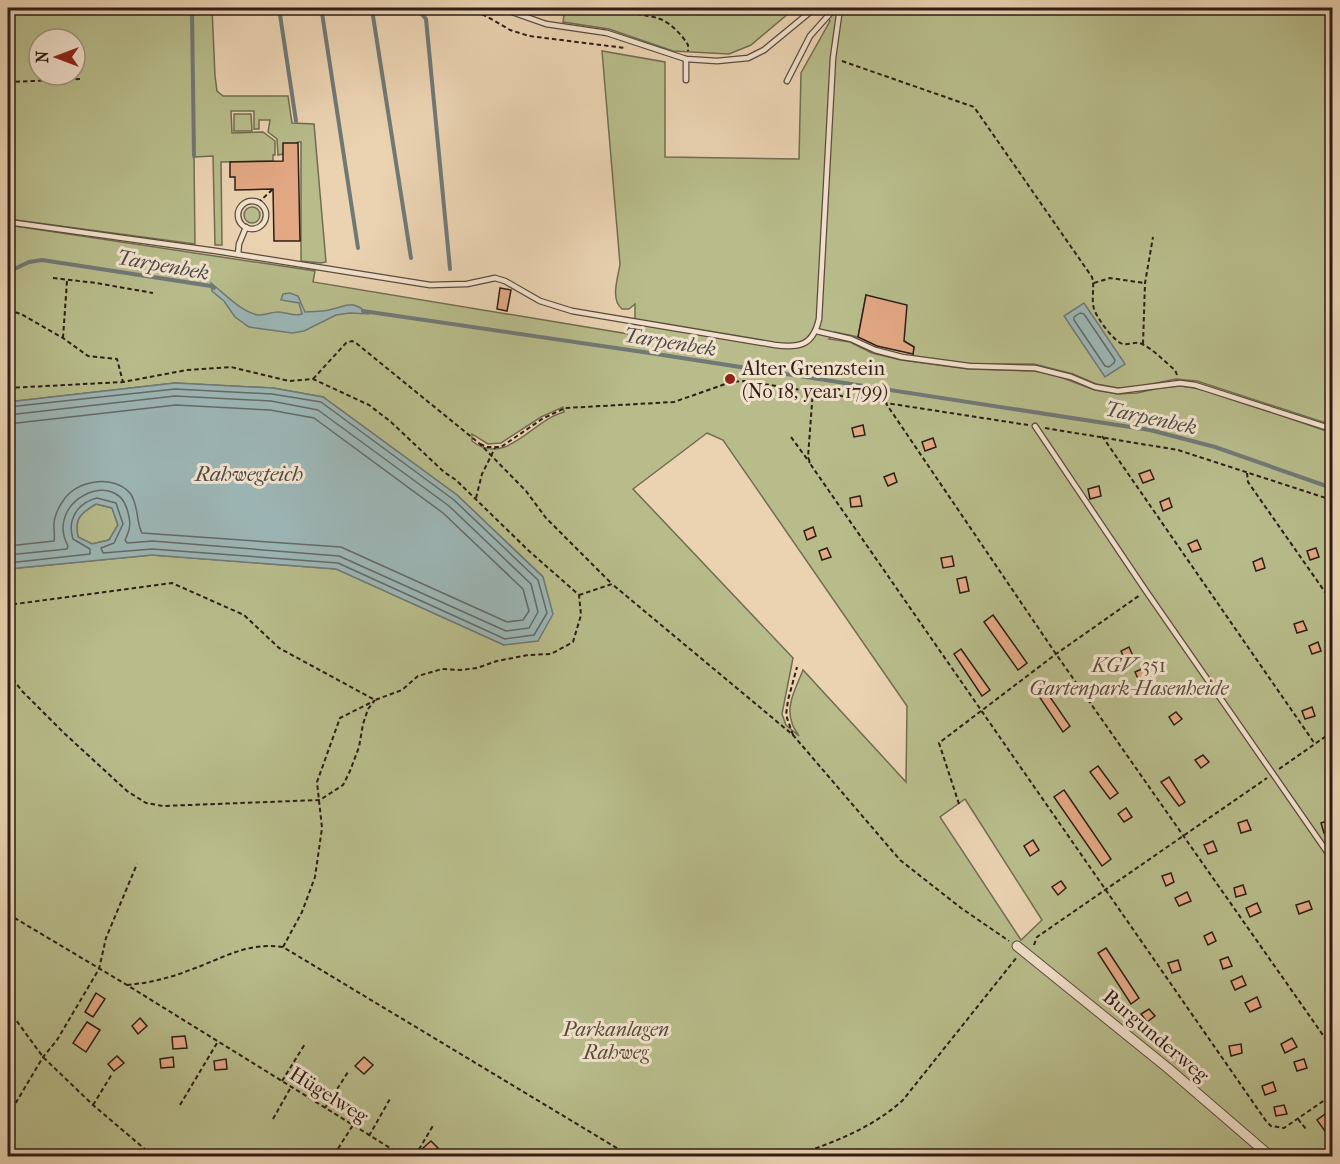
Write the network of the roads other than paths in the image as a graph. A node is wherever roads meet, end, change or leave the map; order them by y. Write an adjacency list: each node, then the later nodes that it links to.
1 (501, 8): 5 (lane)
2 (815, 8): 5 (lane)
3 (835, 8): 7 (lane)
4 (840, 8): 11 (lane)
5 (686, 59): 6 (lane)
6 (686, 80)
7 (787, 81)
8 (8, 222): 10 (lane)
9 (246, 227): 9 (lane); 10 (lane)
10 (238, 254): 11 (lane)
11 (816, 331): 13 (lane)
12 (1035, 426): 14 (lane)
13 (1332, 429)
14 (1332, 859)
15 (1023, 951): 16 (street, Burgunderweg)
16 (1270, 1156)

